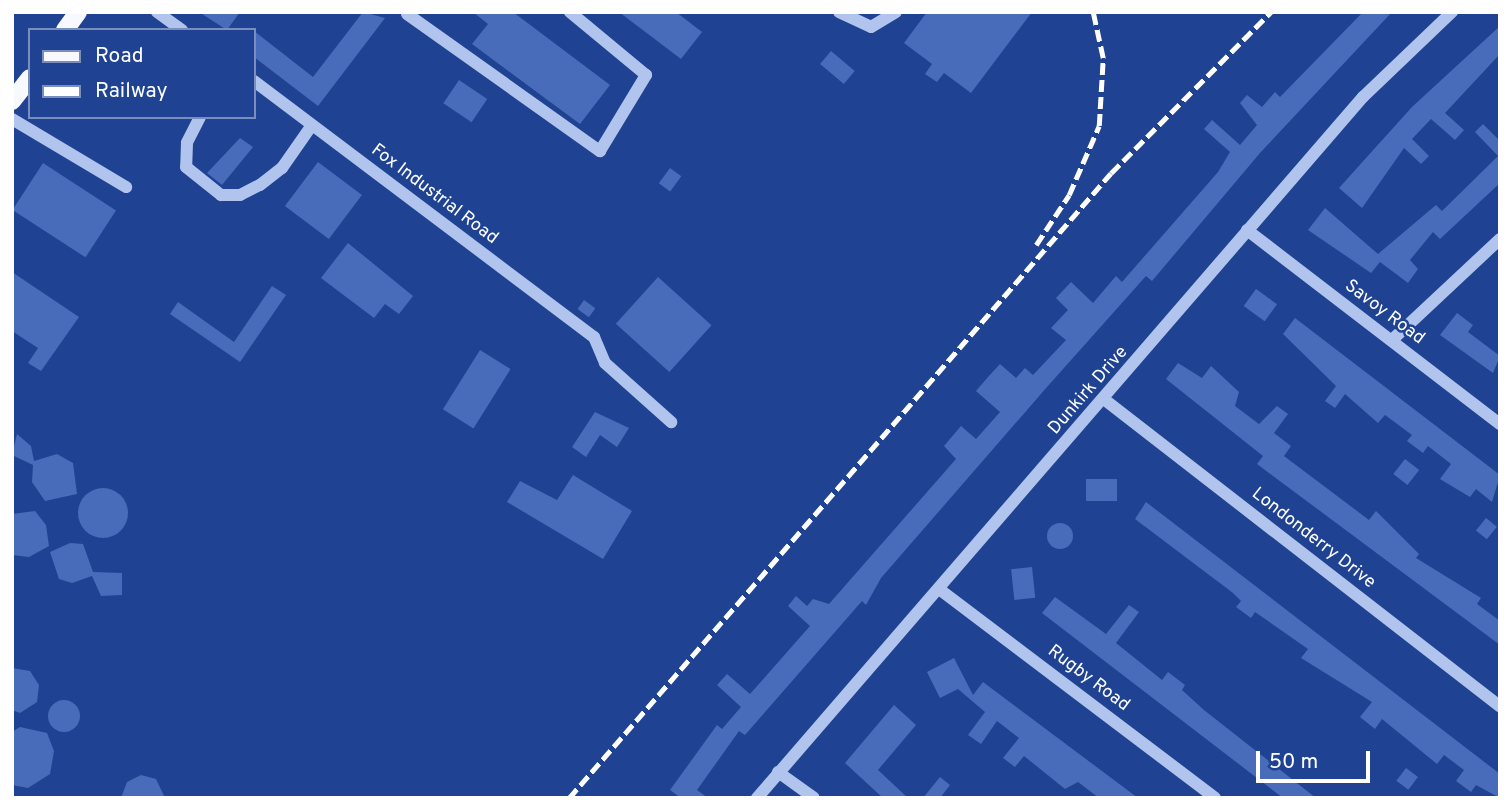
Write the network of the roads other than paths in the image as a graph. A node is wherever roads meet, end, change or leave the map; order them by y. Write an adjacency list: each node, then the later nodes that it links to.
1 (79, 12): 8 (main road)
2 (157, 12): 9 (street)
3 (570, 12): 7 (street)
4 (839, 12): 5 (street)
5 (896, 12)
6 (1451, 12): 17 (street, Dunkirk Drive)
7 (407, 14)
8 (67, 28)
9 (179, 28)
10 (28, 81): 12 (main road)
11 (256, 83): 15 (street, Fox Industrial Road)
12 (12, 101)
13 (12, 118): 16 (street)
14 (199, 119): 15 (street)
15 (312, 125): 21 (street, Fox Industrial Road)
16 (126, 187)
17 (1247, 230): 19 (street, Savoy Road); 20 (street, Dunkirk Drive)
18 (1500, 239): 19 (street)
19 (1392, 340): 22 (street, Savoy Road)
20 (1105, 400): 23 (street, Dunkirk Drive); 24 (street, Londonderry Drive)
21 (671, 422)
22 (1500, 424)
23 (939, 589): 25 (street, Dunkirk Drive); 28 (street, Rugby Road)
24 (1500, 706)
25 (778, 772): 26 (street, Dunkirk Drive); 27 (street)
26 (757, 798)
27 (814, 798)
28 (1215, 798)

